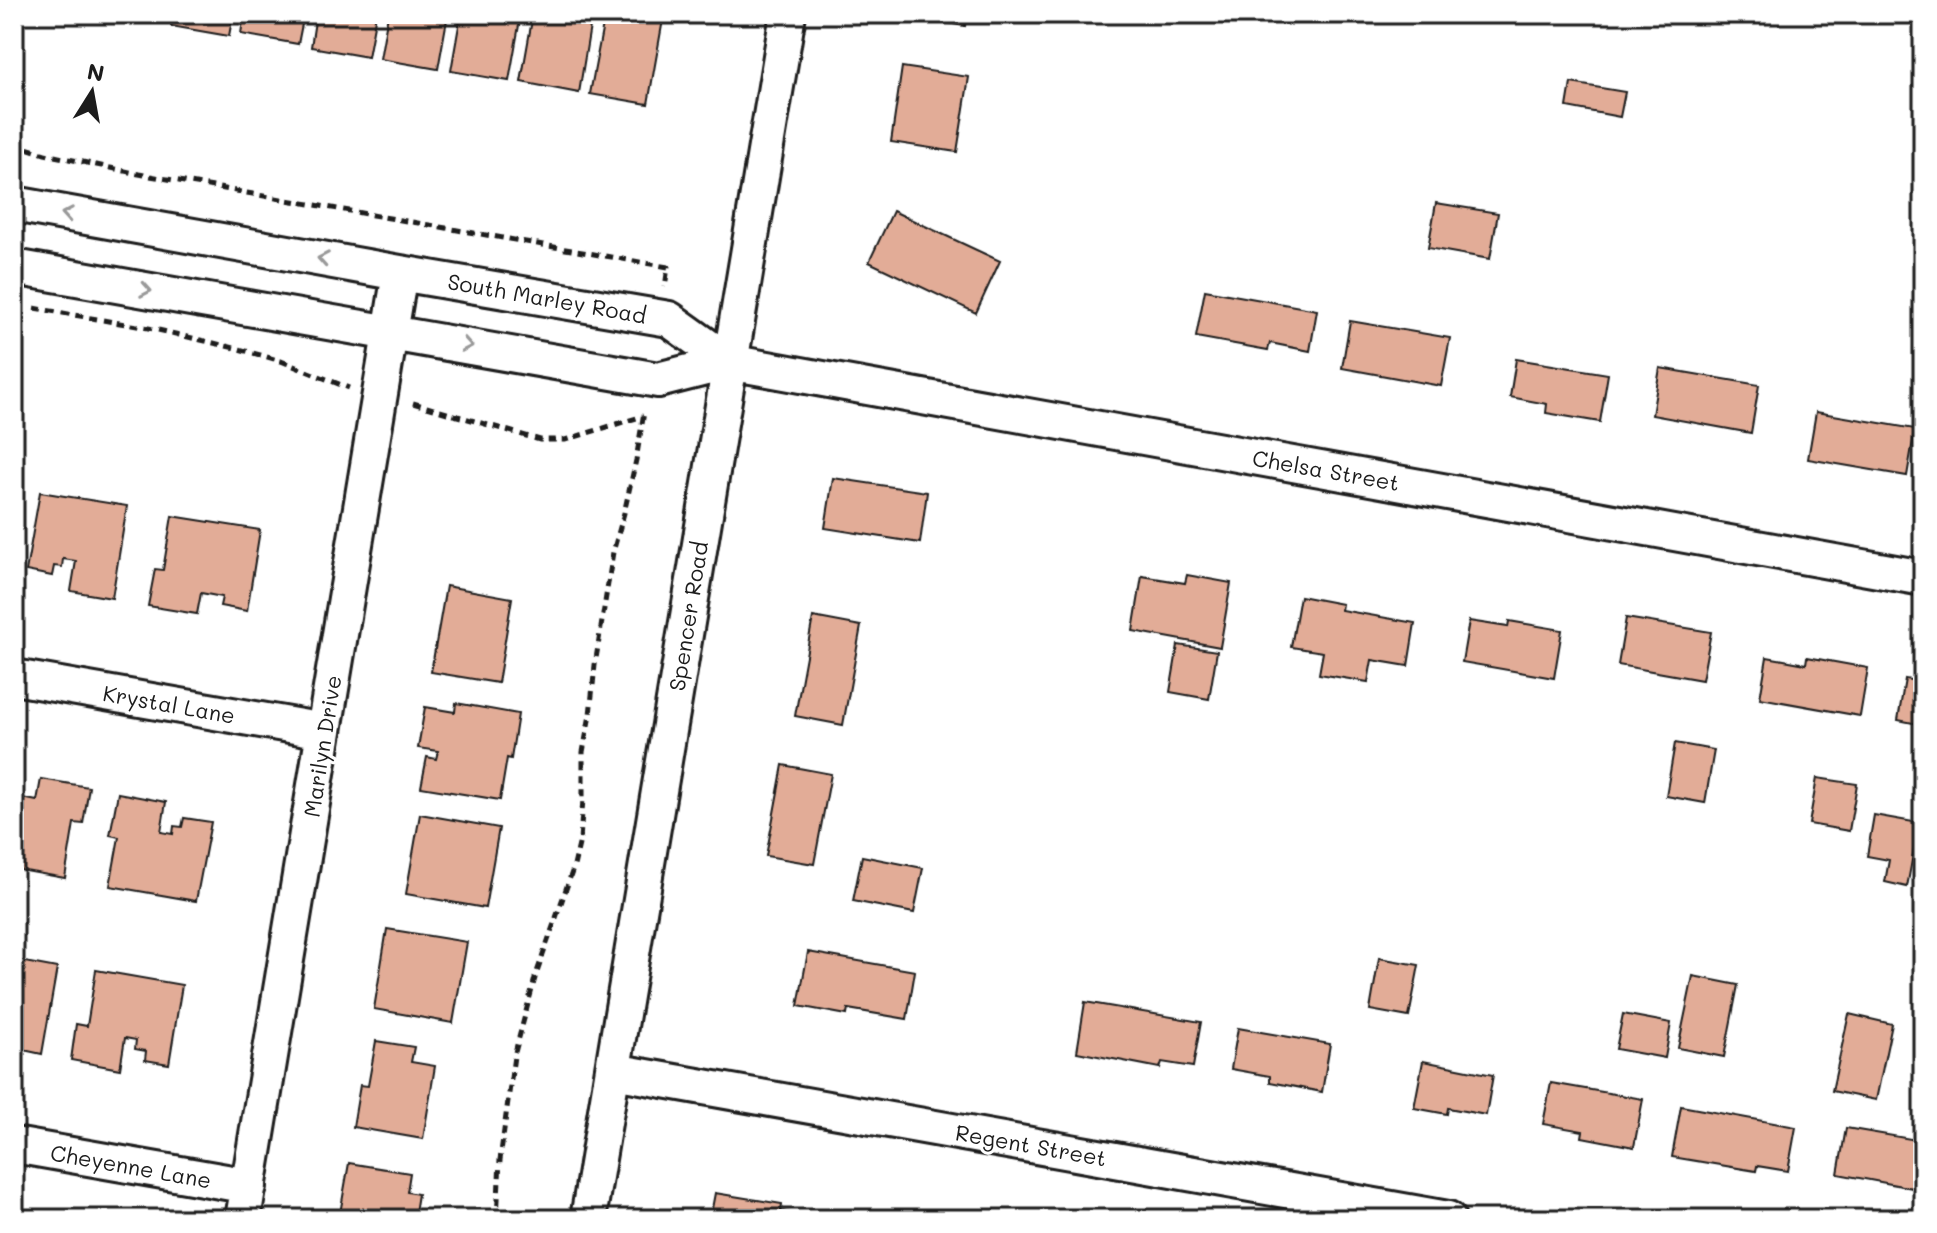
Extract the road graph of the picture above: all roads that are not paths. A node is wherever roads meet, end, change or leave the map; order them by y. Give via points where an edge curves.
1 (788, 14) edge
2 (14, 204) edge
3 (14, 267) edge
4 (400, 273) junction
5 (390, 332) junction
6 (729, 362) junction
7 (1923, 578) edge
8 (14, 677) edge
9 (324, 731) junction
10 (613, 1071) junction
11 (14, 1145) edge
12 (246, 1203) edge
13 (588, 1219) edge
14 (1448, 1219) edge

1 - 6 street, Spencer Road
4 -> 2 street, South Marley Road
3 -> 5 street
4 - 5 street, Marilyn Drive
4 - 6 street, South Marley Road via 669,319
5 -> 6 street via 658,380
5 - 9 street, Marilyn Drive
6 - 7 street, Chelsa Street
6 - 10 street, Spencer Road
8 - 9 street, Krystal Lane
9 - 12 street, Marilyn Drive
10 - 13 street, Spencer Road
10 - 14 street, Regent Street
11 - 12 street, Cheyenne Lane

